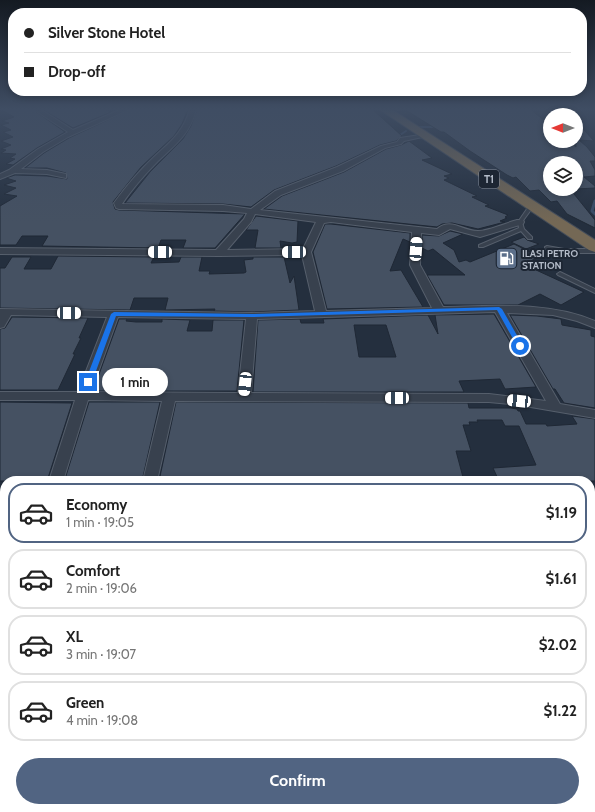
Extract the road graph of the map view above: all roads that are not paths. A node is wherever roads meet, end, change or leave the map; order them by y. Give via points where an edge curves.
1 (46, 147) edge
2 (171, 147) edge
3 (383, 147) edge
4 (443, 147) edge
5 (14, 171) junction
6 (64, 176) dead end
7 (0, 177) edge
8 (531, 207) junction
9 (252, 212) junction
10 (325, 220) junction
11 (521, 225) junction
12 (415, 230) junction
13 (530, 238) dead end
14 (481, 246) dead end
15 (595, 247) edge
16 (547, 248) dead end
17 (595, 251) edge
18 (0, 252) edge
19 (306, 252) junction
20 (219, 253) junction
21 (560, 274) dead end
22 (595, 291) edge
23 (499, 309) junction
24 (440, 310) junction
25 (4, 312) edge
26 (114, 314) junction
27 (321, 314) junction
28 (252, 316) junction
29 (0, 325) edge
30 (595, 325) edge
31 (0, 396) edge
32 (83, 396) junction
33 (169, 397) junction
34 (244, 398) junction
35 (556, 408) junction
36 (595, 414) edge
37 (58, 476) edge
38 (151, 476) edge

1 - 5 street
2 - 9 street via 155,160 118,203 119,206 223,208
3 - 9 street via 340,169 282,191
4 - 8 highway, T1
5 - 6 street via 47,172
5 - 7 street
8 - 11 lane
8 - 15 highway, T1
9 - 10 street
9 - 20 street
10 - 12 street
10 - 19 street via 321,221
11 - 12 street via 480,234 451,226 439,232
11 - 13 lane
11 - 14 lane
12 - 24 street via 415,265
16 - 17 lane
18 - 20 street
19 - 20 street
19 - 27 street
21 - 22 lane
23 - 24 street
23 - 30 street via 553,312
23 - 35 street
24 - 27 street
25 - 26 street
25 - 29 street
26 - 28 street
26 - 32 street
27 - 28 street
28 - 34 street
31 - 32 street
32 - 33 street
32 - 37 street
33 - 34 street
33 - 38 street
34 - 35 street via 489,398
35 - 36 street

